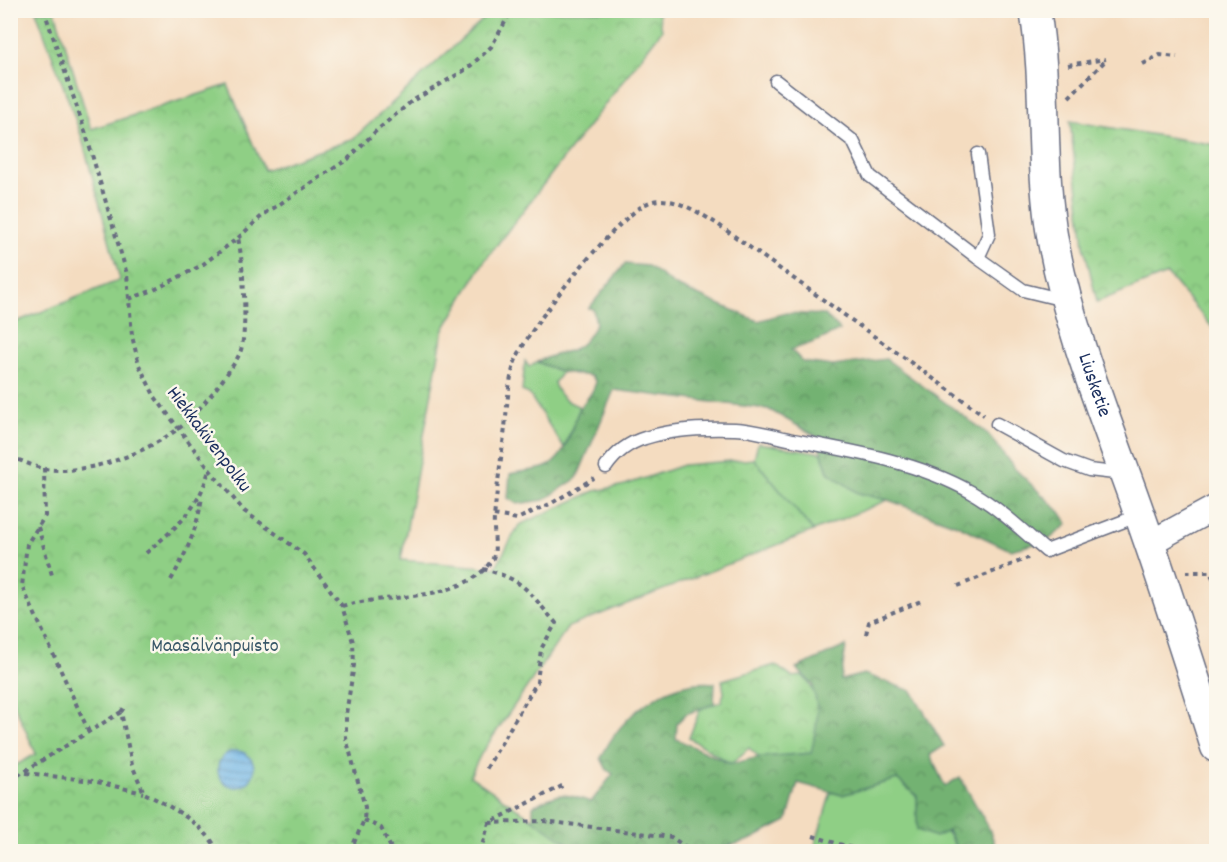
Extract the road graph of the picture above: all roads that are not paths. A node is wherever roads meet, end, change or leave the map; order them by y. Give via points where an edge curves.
1 (1035, 10) edge
2 (776, 81) dead end
3 (978, 154) dead end
4 (978, 258) junction
5 (1068, 301) junction
6 (997, 424) road end
7 (606, 467) road end
8 (1125, 474) junction
9 (1216, 507) edge
10 (1140, 515) junction
11 (1150, 543) junction
12 (1216, 747) edge

1 - 5 street, Liusketie via 1042,51 1046,190 1053,242
2 - 4 lane via 853,141 870,176
3 - 4 lane via 989,234
4 - 5 lane via 1023,290
5 - 8 street, Liusketie
6 - 8 lane via 1064,461 1089,470
7 - 10 lane via 624,448 644,438 736,429 895,462 939,477 971,491 1046,551
8 - 10 street, Liusketie
9 - 11 street
10 - 11 street, Liusketie
11 - 12 street, Liusketie

